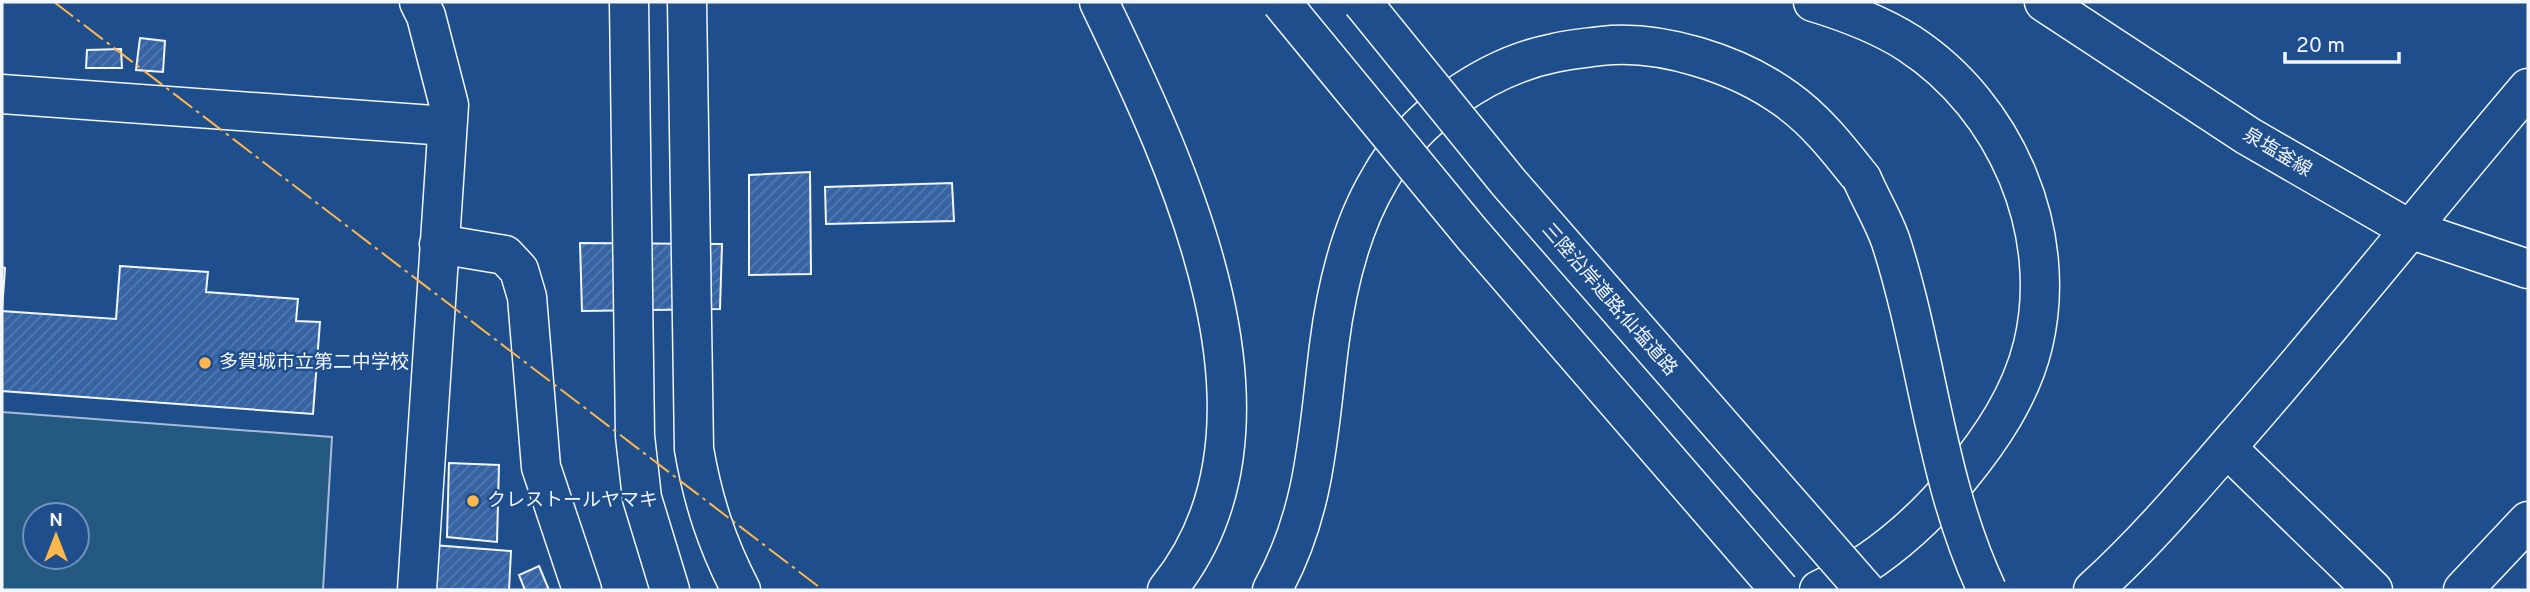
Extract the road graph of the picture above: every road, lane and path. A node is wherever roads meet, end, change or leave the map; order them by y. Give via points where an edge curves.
1 (419, 2) edge
2 (629, 2) edge
3 (687, 2) edge
4 (1100, 2) edge
5 (1281, 2) edge
6 (1362, 2) edge
7 (1813, 2) edge
8 (2044, 2) edge
9 (2528, 88) edge
10 (2, 94) edge
11 (447, 126) junction
12 (2409, 229) junction
13 (439, 244) junction
14 (2528, 269) edge
15 (2227, 447) junction
16 (2528, 521) edge
17 (417, 590) edge
18 (582, 590) edge
19 (670, 590) edge
20 (741, 590) edge
21 (1167, 590) edge
22 (1272, 590) edge
23 (1780, 590) edge
24 (1819, 590) edge
25 (1865, 590) edge
26 (1987, 590) edge
27 (2092, 590) edge
28 (2373, 590) edge
29 (2462, 590) edge

1 - 11 main road via 449,105
2 - 19 main road via 635,436 642,498
3 - 20 main road via 694,449 702,499 718,546
4 - 21 main road via 1192,222 1212,286 1222,340 1227,391 1225,444 1216,492 1201,538
5 - 23 main road, bridge via 1472,234
6 - 25 main road, 三陸沿岸道路;仙塩道路, bridge via 1509,183
7 - 24 main road via 1910,43 1956,81 1993,126 2020,177 2035,237 2039,290 2033,344 2015,395 1983,449 1939,502 1891,546
8 - 12 main road, 泉塩釜線 via 2248,136
9 - 12 main road
10 - 11 main road
11 - 13 main road
12 - 14 main road, 泉塩釜線
12 - 15 main road via 2337,322
13 - 17 main road
13 - 18 main road via 505,255 519,270 527,297 541,467
15 - 27 main road via 2174,509
15 - 28 main road
16 - 29 main road
22 - 26 main road, bridge via 1291,556 1311,495 1339,285 1379,178 1416,132 1454,98 1499,72 1552,53 1611,45 1677,51 1734,69 1786,99 1828,137 1862,179 1890,239 1913,320 1952,500

